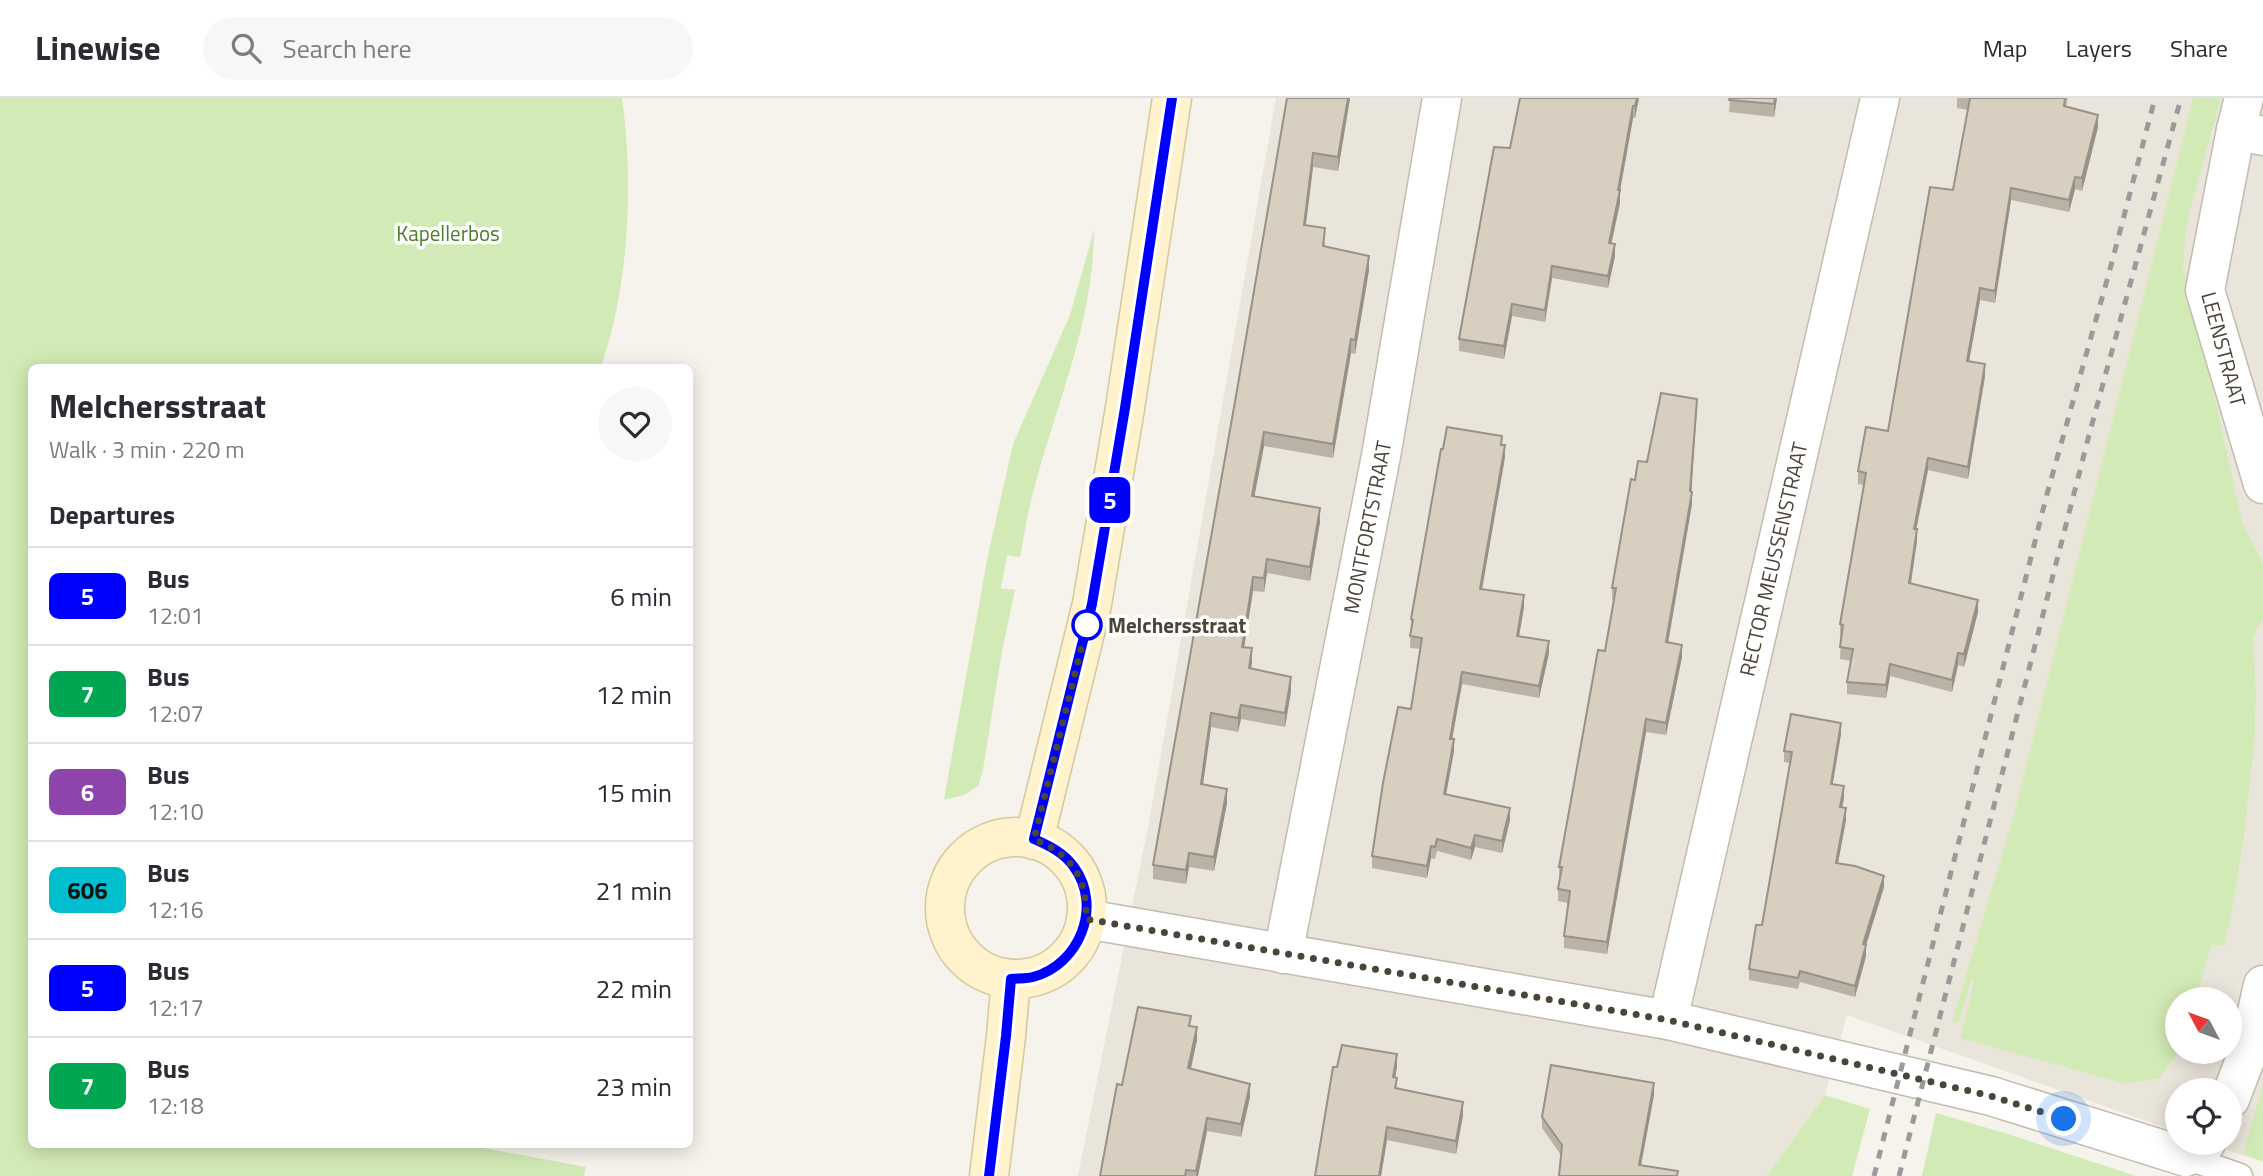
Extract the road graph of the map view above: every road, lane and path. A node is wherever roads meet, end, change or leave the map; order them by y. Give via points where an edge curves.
1 (1172, 98) edge
2 (1442, 98) edge
3 (1880, 98) edge
4 (2248, 121) edge
5 (2263, 484) edge
6 (1034, 839) junction
7 (1086, 919) junction
8 (1283, 954) junction
9 (1011, 979) junction
10 (2263, 985) edge
11 (1668, 1020) junction
12 (2238, 1078) edge
13 (2165, 1142) edge
14 (2204, 1155) edge
15 (989, 1176) edge
16 (2240, 1176) edge

1 - 6 main road via 1092,604
2 - 8 street, MONTFORTSTRAAT via 1381,456
3 - 11 street, RECTOR MEUSSENSTRAAT
4 - 5 street, LEENSTRAAT via 2205,290
6 - 7 main road via 1064,856 1075,869 1083,885
6 - 9 main road via 995,840 977,848 951,878 946,897 945,916 960,953 983,971
7 - 8 street
7 - 9 main road via 1080,939 1052,970
8 - 11 street
9 - 15 main road
10 - 12 street
11 - 13 street
14 - 16 lane

